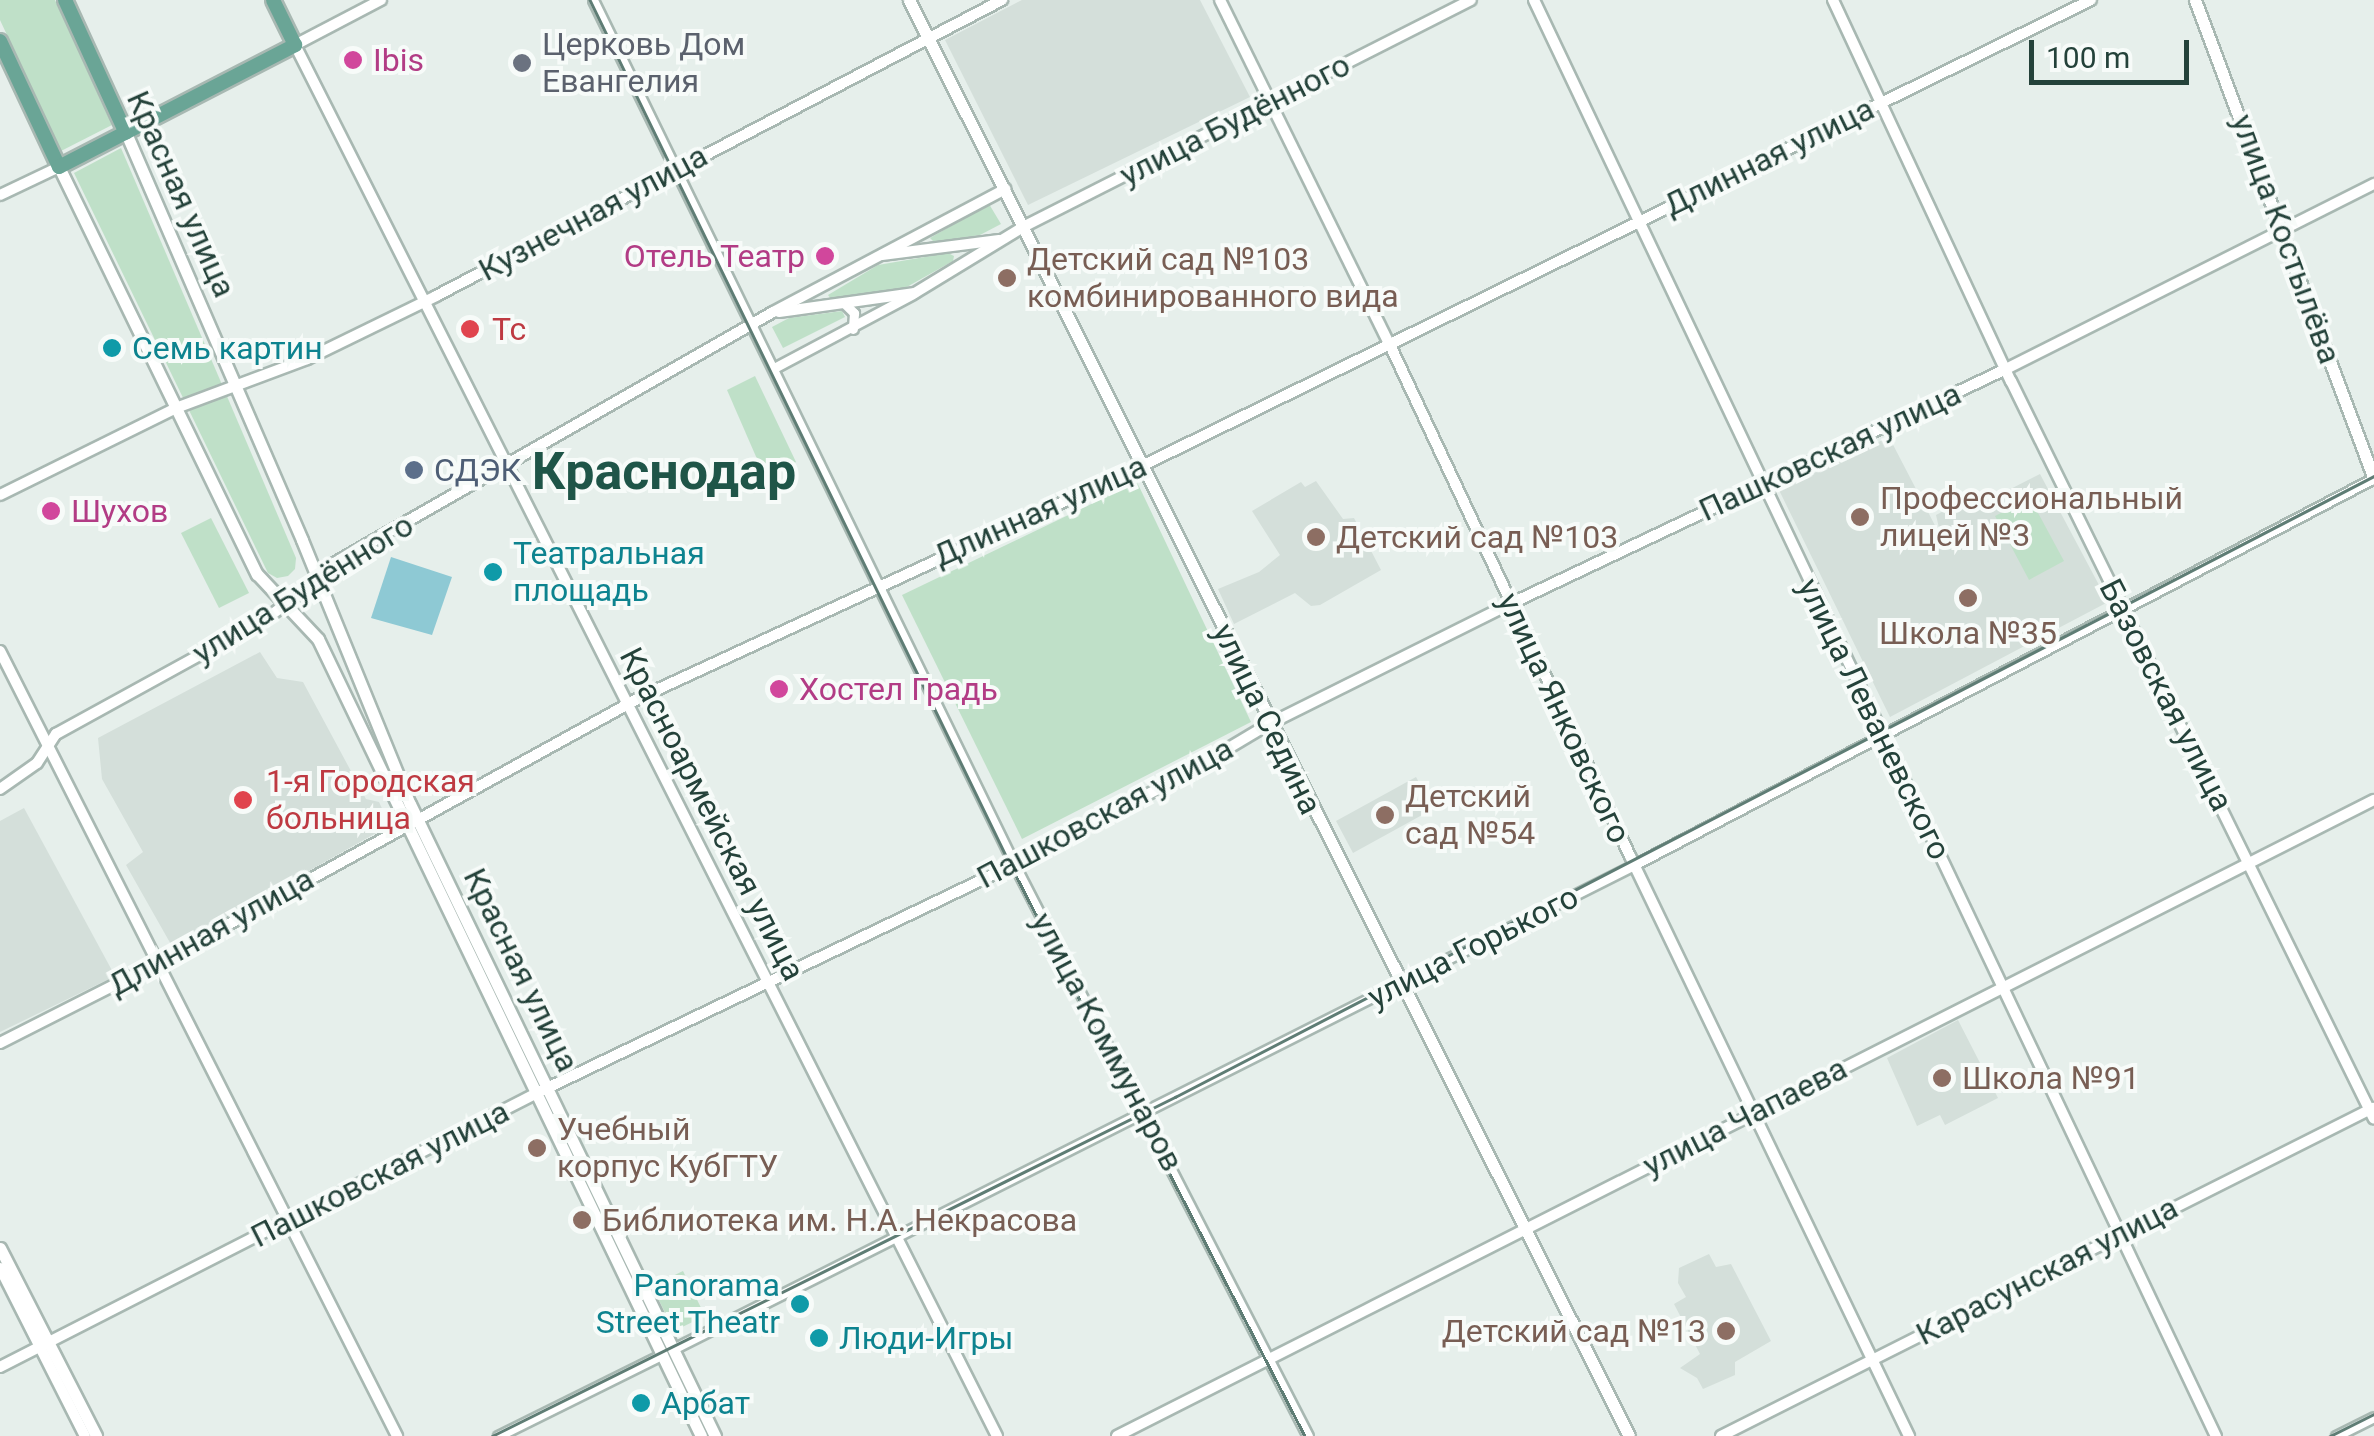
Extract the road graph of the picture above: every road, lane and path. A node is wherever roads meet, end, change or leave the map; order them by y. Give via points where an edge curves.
1 (65, 0) edge
2 (272, 0) edge
3 (382, 0) edge
4 (594, 0) edge
5 (909, 0) edge
6 (1002, 0) edge
7 (1220, 0) edge
8 (1471, 0) edge
9 (1534, 0) edge
10 (1833, 0) edge
11 (2092, 0) edge
12 (2195, 0) edge
13 (928, 38) junction
14 (0, 41) edge
15 (295, 45) junction
16 (1272, 102) junction
17 (1882, 102) junction
18 (126, 133) junction
19 (59, 166) junction
20 (678, 169) junction
21 (2374, 184) edge
22 (1004, 189) junction
23 (0, 195) edge
24 (1638, 221) junction
25 (1023, 227) junction
26 (2284, 230) junction
27 (1000, 240) junction
28 (874, 256) junction
29 (916, 293) junction
30 (422, 302) junction
31 (845, 304) junction
32 (773, 312) junction
33 (753, 324) junction
34 (852, 328) junction
35 (1390, 345) junction
36 (774, 368) junction
37 (2006, 369) junction
38 (235, 388) junction
39 (176, 408) junction
40 (1142, 466) junction
41 (506, 469) junction
42 (2374, 478) edge
43 (1762, 485) junction
44 (0, 494) edge
45 (318, 581) junction
46 (879, 584) junction
47 (1510, 604) junction
48 (285, 606) junction
49 (2122, 608) junction
50 (0, 651) edge
51 (363, 687) junction
52 (345, 696) junction
53 (627, 705) junction
54 (1269, 724) junction
55 (1880, 735) junction
56 (47, 743) junction
57 (0, 789) edge
58 (2374, 800) edge
59 (413, 819) junction
60 (2250, 861) junction
61 (1014, 864) junction
62 (1634, 866) junction
63 (160, 962) junction
64 (766, 982) junction
65 (1400, 985) junction
66 (2003, 985) junction
67 (0, 1043) edge
68 (543, 1090) junction
69 (2372, 1112) edge
70 (1752, 1114) junction
71 (1146, 1115) junction
72 (287, 1221) junction
73 (1525, 1229) junction
74 (2119, 1234) junction
75 (898, 1237) junction
76 (0, 1248) edge
77 (0, 1268) edge
78 (44, 1346) junction
79 (668, 1352) junction
80 (1270, 1358) junction
81 (1872, 1359) junction
82 (0, 1367) edge
83 (2374, 1417) edge
84 (85, 1436) edge
85 (96, 1436) edge
86 (397, 1436) edge
87 (498, 1436) edge
88 (701, 1436) edge
89 (715, 1436) edge
90 (997, 1436) edge
91 (1117, 1436) edge
92 (1308, 1436) edge
93 (1629, 1436) edge
94 (1722, 1436) edge
95 (1909, 1436) edge
96 (2216, 1436) edge
97 (2336, 1436) edge

1 - 18 main road, Красная улица
2 - 15 main road, Красноармейская улица
3 - 15 street
4 - 20 street, улица Коммунаров
5 - 13 main road, улица Седина
6 - 13 street, Кузнечная улица
7 - 16 street, улица Янковского
8 - 16 street, улица Будённого
9 - 24 street, улица Леваневского
10 - 17 street, Базовская улица
11 - 17 street, Длинная улица
12 - 26 main road, улица Костылёва
13 - 20 street, Кузнечная улица
13 - 22 main road, улица Седина
14 - 19 main road, Красная улица
15 - 18 main road
15 - 30 street, Красноармейская улица
16 - 25 street, улица Будённого
16 - 35 street, улица Янковского
17 - 24 street, Длинная улица
17 - 37 street, Базовская улица
18 - 19 main road
18 - 38 main road, Красная улица
19 - 23 street
19 - 39 main road, Красная улица
20 - 30 street, Кузнечная улица
20 - 33 street, улица Коммунаров
21 - 26 street, Пашковская улица
22 - 25 main road, улица Седина
22 - 28 street, улица Будённого
24 - 35 street, Длинная улица
24 - 43 street, улица Леваневского
25 - 27 street, улица Будённого
25 - 40 main road, улица Седина
26 - 37 street, Пашковская улица
26 - 42 main road, улица Костылёва
27 - 28 street, улица Будённого
27 - 29 street, улица Будённого
28 - 32 street, улица Будённого
29 - 31 street, улица Будённого
29 - 34 street, улица Будённого
30 - 38 street, Кузнечная улица
30 - 41 street, Красноармейская улица
31 - 32 street, улица Будённого
31 - 34 street via 854,313
32 - 33 street, улица Будённого
33 - 36 street, улица Коммунаров
33 - 41 street, улица Будённого via 518,456
34 - 36 street, улица Будённого
35 - 40 street, Длинная улица
35 - 47 street, улица Янковского
36 - 46 street, улица Коммунаров
37 - 43 street, Пашковская улица
37 - 49 street, Базовская улица
38 - 39 street, Кузнечная улица
38 - 45 main road, Красная улица
39 - 44 street, Кузнечная улица
39 - 48 main road, Красная улица via 257,574
40 - 46 street, Длинная улица
40 - 54 main road, улица Седина
41 - 45 street, улица Будённого via 329,566
41 - 53 street, Красноармейская улица
42 - 49 street, улица Горького
43 - 47 street, Пашковская улица
43 - 55 street, улица Леваневского
45 - 48 street, улица Будённого
45 - 51 main road, Красная улица
46 - 53 street, Длинная улица
46 - 61 street, улица Коммунаров
47 - 54 street, Пашковская улица
47 - 62 street, улица Янковского
48 - 52 main road, Красная улица via 318,639
48 - 56 street, улица Будённого
49 - 55 street, улица Горького
49 - 60 street, Базовская улица
50 - 56 street
51 - 52 street
51 - 59 main road, Красная улица
52 - 59 main road, Красная улица
53 - 59 street, Длинная улица
53 - 64 street, Красноармейская улица
54 - 61 street, Пашковская улица
54 - 65 main road, улица Седина
55 - 62 street, улица Горького
55 - 66 street, улица Леваневского
56 - 57 street, улица Будённого via 37,762
56 - 63 street
58 - 60 street, улица Чапаева
59 - 63 street, Длинная улица
59 - 68 main road, Красная улица
60 - 66 street, улица Чапаева
60 - 69 street, Базовская улица
61 - 64 street, Пашковская улица
61 - 71 street, улица Коммунаров
62 - 65 street, улица Горького
62 - 70 street, улица Янковского
63 - 67 street, Длинная улица
63 - 72 street
64 - 68 street, Пашковская улица
64 - 75 street, Красноармейская улица
65 - 71 street, улица Горького
65 - 73 main road, улица Седина
66 - 70 street, улица Чапаева
66 - 74 street, улица Леваневского
68 - 72 street, Пашковская улица
68 - 79 main road, Красная улица
69 - 74 street, Карасунская улица
70 - 73 street, улица Чапаева
70 - 81 street, улица Янковского
71 - 75 street, улица Горького
71 - 80 street, улица Коммунаров
72 - 78 street, Пашковская улица
72 - 86 street
73 - 80 street, улица Чапаева
73 - 93 main road, улица Седина
74 - 81 street, Карасунская улица
74 - 96 street, улица Леваневского
75 - 79 street, улица Горького
75 - 90 street, Красноармейская улица
76 - 78 main road
77 - 78 street
78 - 82 street, Пашковская улица
78 - 84 street
78 - 85 main road
79 - 87 street, улица Горького
79 - 88 main road, Красная улица
79 - 89 main road, Красная улица
80 - 91 street, улица Чапаева
80 - 92 street, улица Коммунаров
81 - 94 street, Карасунская улица
81 - 95 street, улица Янковского
83 - 97 street

